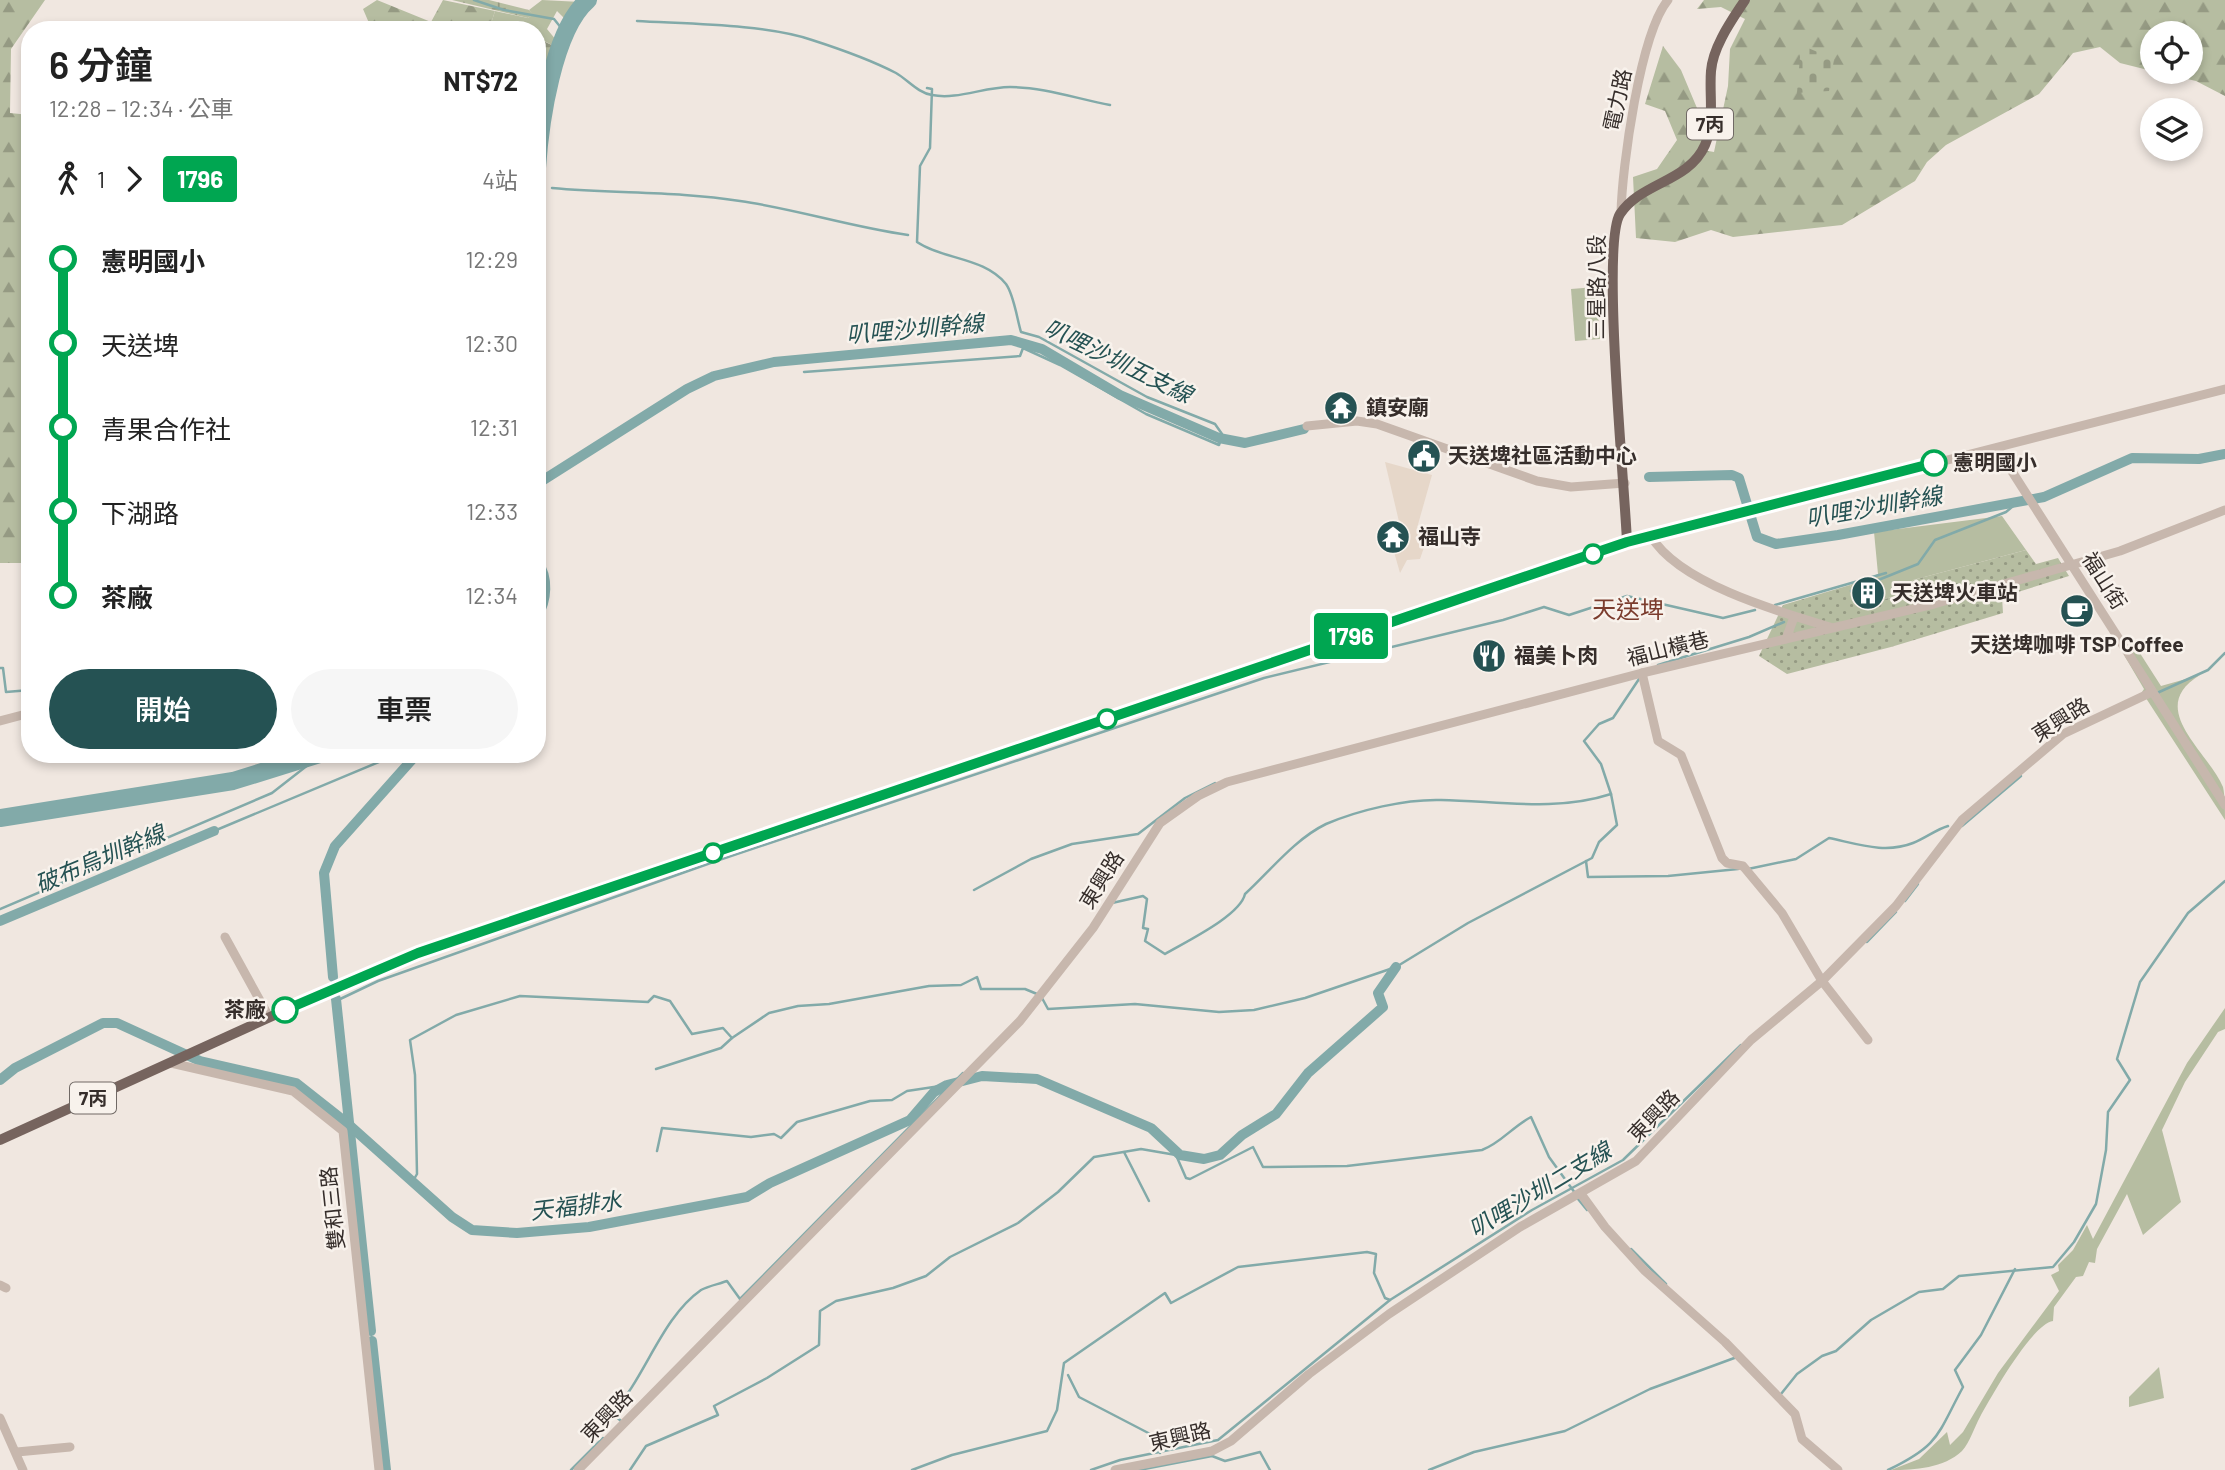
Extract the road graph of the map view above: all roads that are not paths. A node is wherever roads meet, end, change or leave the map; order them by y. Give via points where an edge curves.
1 (1668, 0) edge
2 (1745, 0) edge
3 (1621, 213) junction
4 (2225, 389) edge
5 (1307, 426) dead end
6 (1997, 448) junction
7 (1625, 483) junction
8 (2225, 510) edge
9 (1651, 536) junction
10 (1627, 542) junction
11 (2071, 563) junction
12 (1794, 617) junction
13 (1832, 628) junction
14 (1786, 639) junction
15 (1642, 673) junction
16 (2152, 692) junction
17 (21, 715) edge
18 (0, 721) edge
19 (2225, 805) edge
20 (1160, 823) joint
21 (225, 937) dead end
22 (1822, 981) junction
23 (269, 1017) junction
24 (1868, 1040) dead end
25 (171, 1063) junction
26 (0, 1140) edge
27 (1581, 1194) junction
28 (0, 1418) edge
29 (70, 1447) dead end
30 (17, 1452) junction
31 (23, 1470) edge
32 (379, 1470) edge
33 (578, 1470) edge
34 (1115, 1470) edge
35 (1838, 1470) edge

1 - 3 street, 電力路 via 1653,23 1626,140
2 - 3 main road, 三星路八段 / 7丙 via 1718,46 1711,69 1711,112 1701,155
3 - 7 main road, 三星路八段 via 1613,265
4 - 6 street
5 - 7 street via 1357,421 1377,424 1537,481 1571,487
6 - 9 street
6 - 11 street, 福山街
7 - 10 main road, 三星路八段
8 - 11 street via 2120,551
9 - 10 street
9 - 12 street via 1660,552 1677,564 1763,608
10 - 23 main road, 7丙 via 418,953
11 - 13 street, 福山橫巷 via 1934,604
11 - 16 street, 福山街
12 - 13 street
12 - 14 street
13 - 14 street, 福山橫巷
14 - 15 street, 福山橫巷
15 - 20 street, 福山橫巷 via 1227,782
15 - 22 street via 1658,741 1681,755 1723,858 1743,866 1782,913
16 - 19 street, 福山街
16 - 22 street, 東興路 via 2063,734 1962,820 1896,906
17 - 18 street
20 - 33 street, 東興路 via 1058,977 960,1084
21 - 23 street
22 - 24 street
22 - 27 street, 東興路 via 1751,1040 1636,1161
23 - 25 main road, 7丙
25 - 26 main road, 7丙
25 - 32 street, 雙和三路 via 292,1091 343,1130
27 - 34 street, 東興路 via 1520,1227 1389,1314 1231,1441 1212,1451
27 - 35 street via 1645,1271 1725,1342 1795,1415 1802,1439
28 - 30 street
29 - 30 street
30 - 31 street

